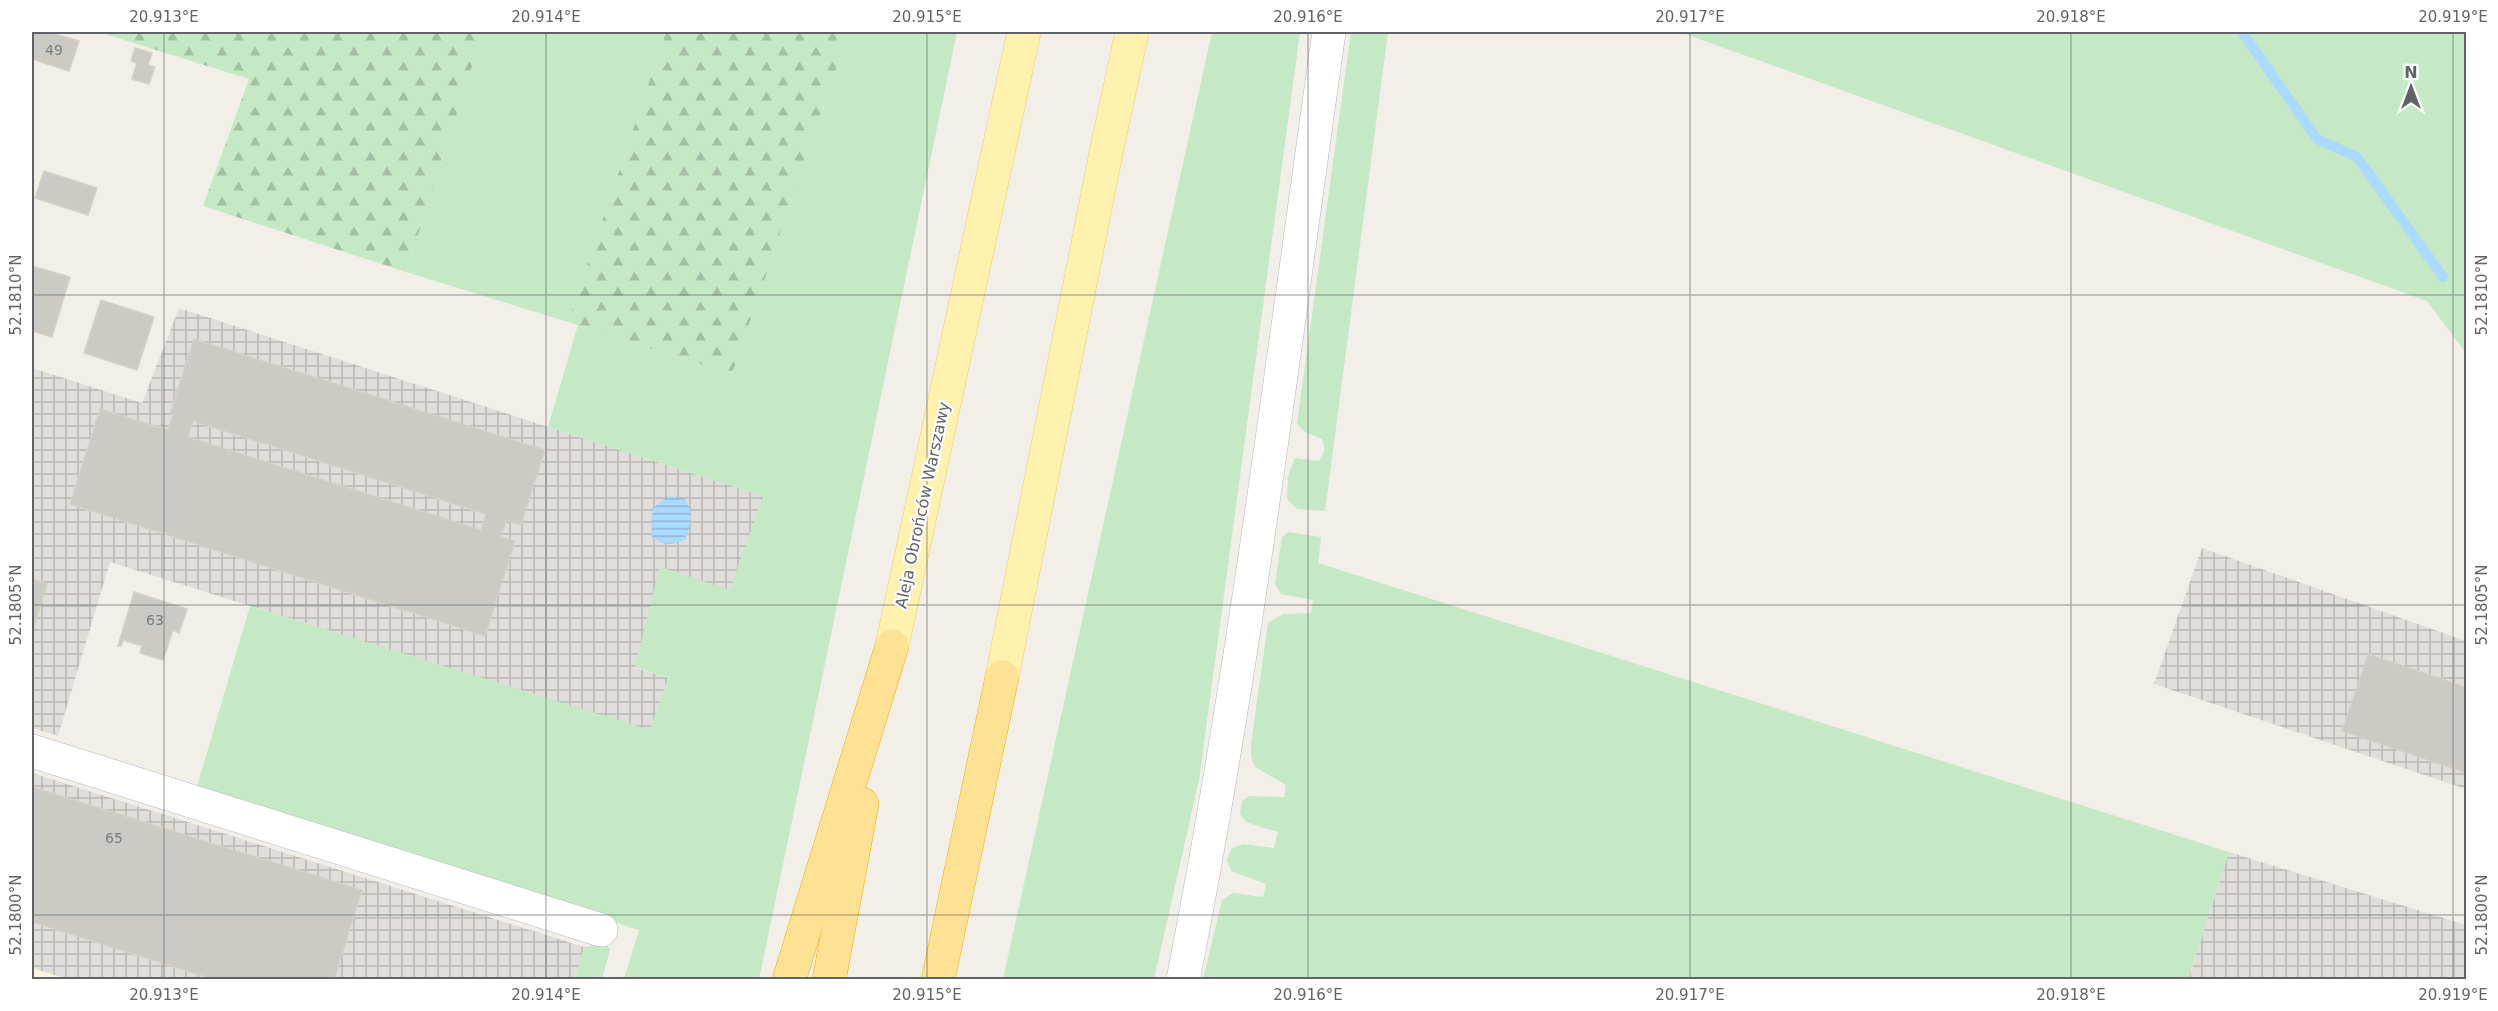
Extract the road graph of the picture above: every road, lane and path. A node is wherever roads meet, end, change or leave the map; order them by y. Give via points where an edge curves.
1 (1024, 32) edge
2 (1132, 32) edge
3 (1329, 32) edge
4 (892, 646) junction
5 (1002, 677) joint
6 (32, 751) edge
7 (601, 930) dead end
8 (789, 980) edge
9 (829, 980) edge
10 (938, 980) edge
11 (1183, 980) edge

1 - 4 main road, Aleja Obrońców Warszawy
2 - 5 main road
3 - 11 street via 1232,706
4 - 8 highway
4 - 9 highway, Aleja Obrońców Warszawy
5 - 10 highway
6 - 7 street

